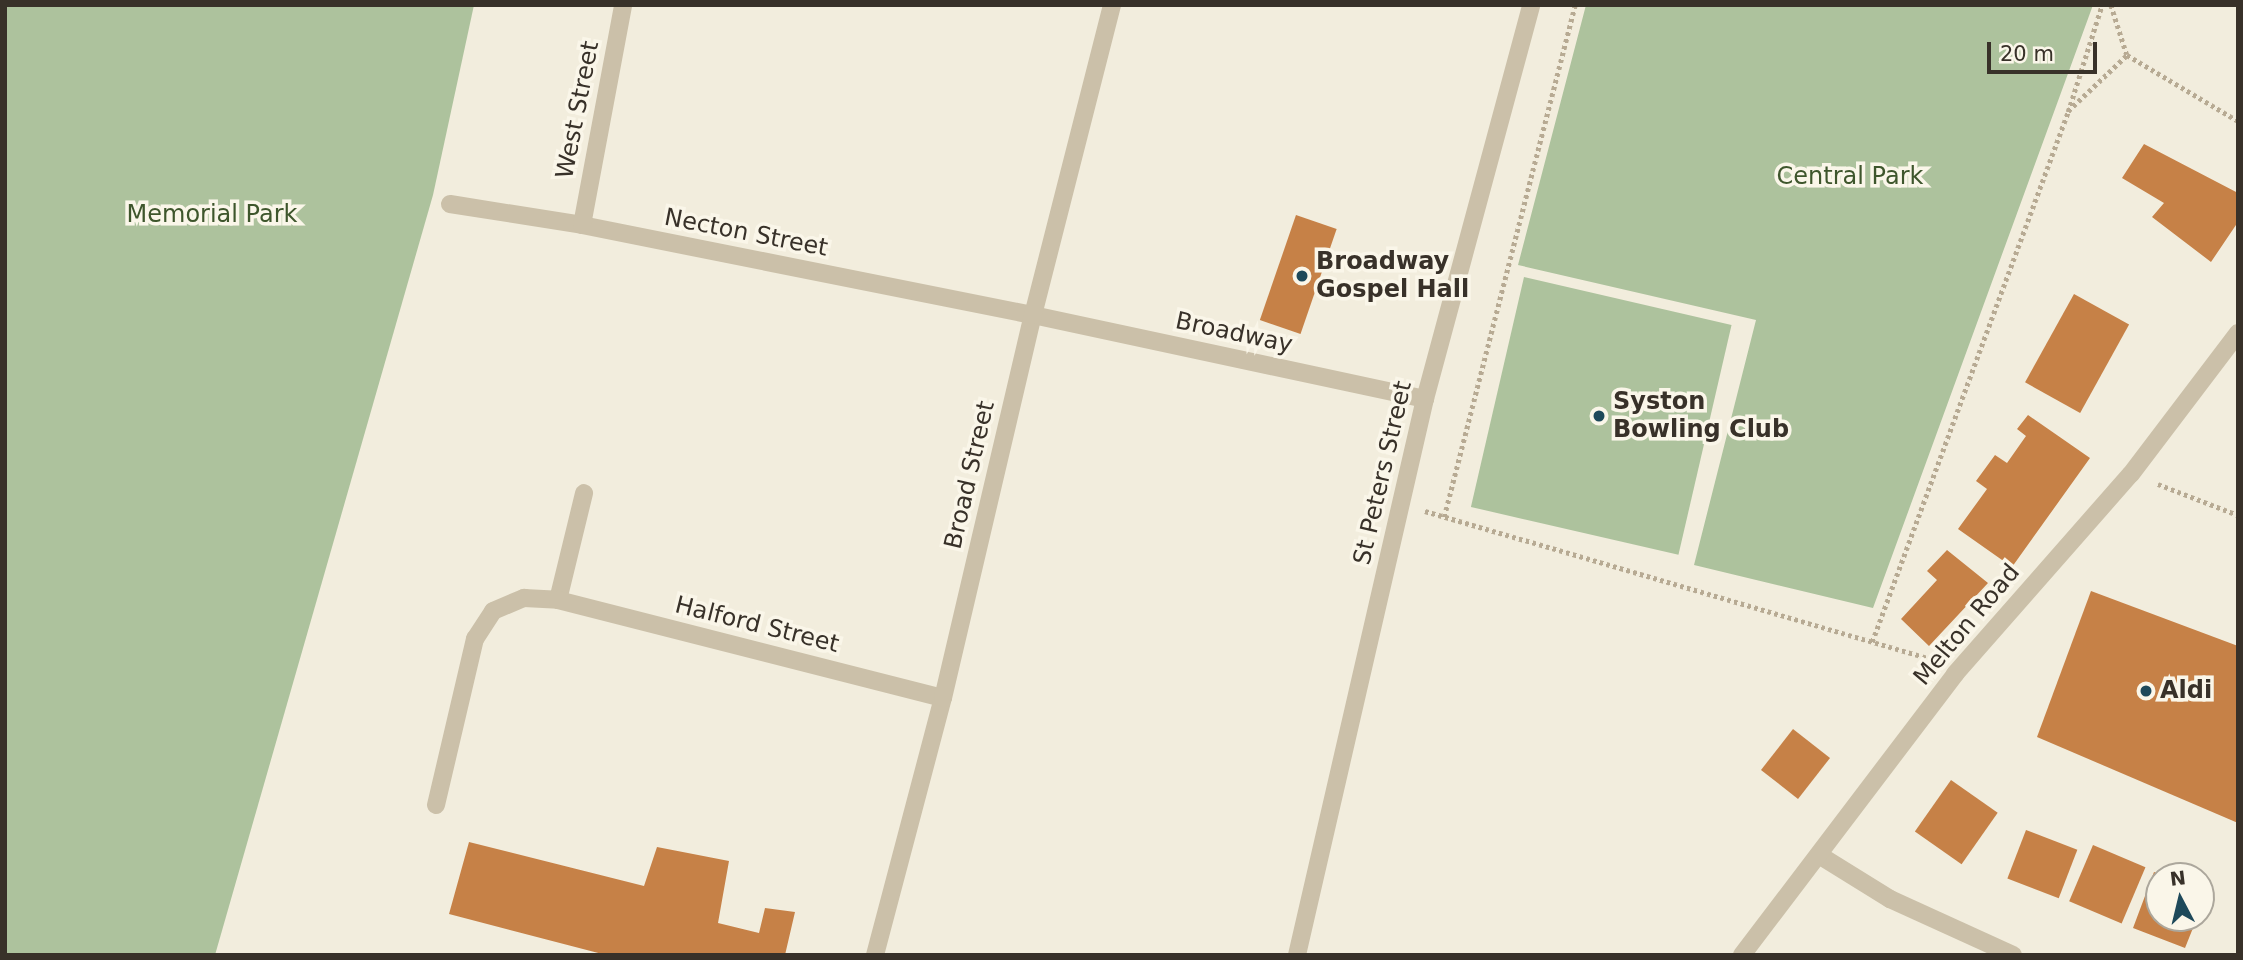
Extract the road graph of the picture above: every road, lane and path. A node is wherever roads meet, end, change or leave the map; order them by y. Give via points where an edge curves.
1 (623, 5) edge
2 (1112, 5) edge
3 (1531, 5) edge
4 (1575, 5) edge
5 (2102, 5) edge
6 (2111, 5) edge
7 (2127, 55) junction
8 (2068, 112) junction
9 (2238, 121) edge
10 (450, 204) dead end
11 (582, 225) junction
12 (1032, 315) junction
13 (2238, 334) edge
14 (1425, 399) junction
15 (2131, 474) junction
16 (584, 493) dead end
17 (1400, 504) junction
18 (2238, 515) edge
19 (1444, 517) junction
20 (558, 600) junction
21 (1872, 642) junction
22 (1955, 674) junction
23 (943, 698) junction
24 (436, 805) dead end
25 (1819, 855) junction
26 (875, 955) edge
27 (1297, 955) edge
28 (1742, 955) edge
29 (2013, 955) edge

1 - 11 street, West Street
2 - 12 street, Broad Street
3 - 14 street, St Peters Street
4 - 19 path
5 - 8 path
6 - 7 path
7 - 8 path
7 - 9 path
8 - 21 path
10 - 11 street, Necton Street
11 - 12 street, Necton Street
12 - 14 street, Broadway
12 - 23 street, Broad Street
13 - 15 street, Melton Road
14 - 17 street, St Peters Street
15 - 18 path
15 - 22 street, Melton Road
16 - 20 street
17 - 19 path
17 - 27 street, St Peters Street
19 - 21 path
20 - 23 street, Halford Street
20 - 24 street, Halford Street via 524,598 493,611 483,623 475,639
21 - 22 path via 1935,660
22 - 25 street, Melton Road
23 - 26 street, Broad Street
25 - 28 street, Melton Road
25 - 29 street via 1889,899

